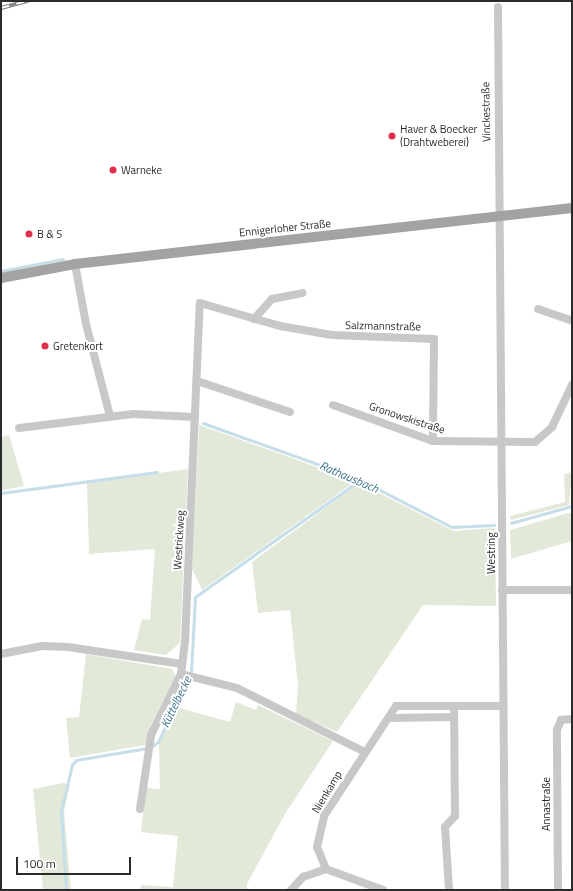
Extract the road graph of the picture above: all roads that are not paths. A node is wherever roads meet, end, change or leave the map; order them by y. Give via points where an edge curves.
1 (498, 7) dead end
2 (572, 208) edge
3 (498, 217) junction
4 (75, 264) junction
5 (1, 278) edge
6 (302, 293) dead end
7 (200, 303) joint
8 (538, 309) dead end
9 (254, 319) junction
10 (572, 320) edge
11 (197, 381) junction
12 (572, 385) edge
13 (333, 405) dead end
14 (290, 412) dead end
15 (110, 416) junction
16 (195, 417) junction
17 (18, 428) dead end
18 (433, 441) junction
19 (501, 442) junction
20 (502, 590) junction
21 (572, 590) edge
22 (1, 654) edge
23 (182, 664) junction
24 (181, 674) junction
25 (454, 706) junction
26 (503, 706) junction
27 (454, 717) junction
28 (389, 718) junction
29 (572, 719) edge
30 (365, 752) junction
31 (140, 809) dead end
32 (326, 869) junction
33 (291, 890) edge
34 (383, 890) edge
35 (449, 890) edge
36 (505, 890) edge
37 (558, 890) edge

1 - 3 street, Vinckestraße
2 - 3 main road, Ennigerloher Straße
3 - 4 main road, Ennigerloher Straße
3 - 19 street, Westring
4 - 5 main road, Ennigerloher Straße
4 - 15 street via 86,324
6 - 9 street via 272,299
7 - 9 street, Salzmannstraße
7 - 11 street, Westrickweg
8 - 10 street
9 - 18 street, Salzmannstraße via 352,338 434,339
11 - 14 street
11 - 16 street, Westrickweg
12 - 19 street, Gronowskistraße via 544,438 536,442
13 - 18 street, Gronowskistraße
15 - 16 street
15 - 17 street
16 - 23 street, Westrickweg
18 - 19 street, Gronowskistraße
19 - 20 street, Westring
20 - 21 street
20 - 26 street, Westring
22 - 23 street via 42,646 68,647
23 - 24 street, Westrickweg
24 - 30 street via 236,688
24 - 31 street, Westrickweg via 151,735
25 - 26 street, Nienkamp
25 - 27 street
25 - 28 street, Nienkamp via 396,706
26 - 36 street, Westring
27 - 28 street
27 - 35 street via 455,816 445,827
28 - 30 street, Nienkamp
29 - 37 street, Annastraße via 561,720 557,730
30 - 32 street, Nienkamp via 318,830 317,847
32 - 33 street via 303,877
32 - 34 street

